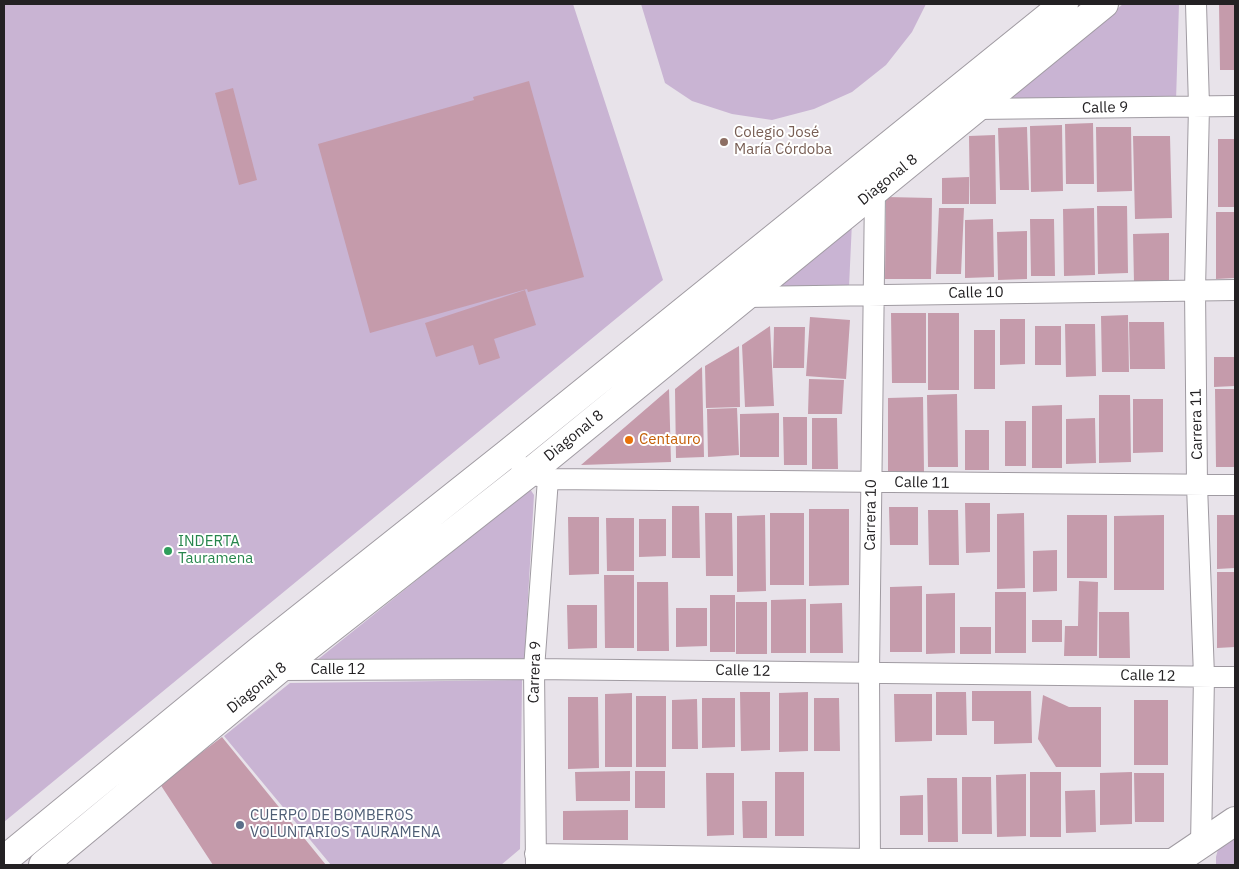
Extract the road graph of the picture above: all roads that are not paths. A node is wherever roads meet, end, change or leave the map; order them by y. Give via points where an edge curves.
1 (1064, 4) edge
2 (1104, 4) edge
3 (1196, 4) edge
4 (1199, 106) junction
5 (1235, 106) edge
6 (975, 109) junction
7 (858, 169) junction
8 (874, 191) junction
9 (728, 275) junction
10 (1195, 290) junction
11 (1235, 290) edge
12 (873, 295) junction
13 (745, 296) junction
14 (506, 454) junction
15 (538, 476) junction
16 (872, 482) junction
17 (1197, 485) junction
18 (1235, 485) edge
19 (260, 650) junction
20 (534, 668) junction
21 (278, 670) junction
22 (869, 672) junction
23 (1204, 676) junction
24 (1235, 677) edge
25 (1235, 821) edge
26 (1183, 858) edge
27 (4, 860) edge
28 (535, 860) edge
29 (870, 862) edge
30 (43, 865) edge

1 - 7 street, Diagonal 8
2 - 6 street, Diagonal 8
3 - 4 street, Carrera 11
4 - 5 street, Calle 9
4 - 6 street, Calle 9
4 - 10 street, Carrera 11
6 - 8 street, Diagonal 8
7 - 8 street
7 - 9 street, Diagonal 8
8 - 12 street, Carrera 10
8 - 13 street, Diagonal 8
9 - 13 street
9 - 14 street, Diagonal 8
10 - 11 street, Calle 10
10 - 12 street, Calle 10
10 - 17 street, Carrera 11
12 - 13 street, Calle 10
12 - 16 street, Carrera 10
13 - 15 street, Diagonal 8
14 - 15 street
14 - 19 street, Diagonal 8
15 - 16 street, Calle 11
15 - 20 street, Carrera 9
15 - 21 street, Diagonal 8
16 - 17 street, Calle 11
16 - 22 street, Carrera 10
17 - 18 street, Calle 11
17 - 23 street, Carrera 11
19 - 21 street
19 - 27 street, Diagonal 8
20 - 21 street, Calle 12
20 - 22 street, Calle 12
20 - 28 street, Carrera 9
21 - 30 street, Diagonal 8
22 - 23 street, Calle 12
22 - 29 street, Carrera 10
23 - 24 street, Calle 12
23 - 26 street, Carrera 11
25 - 26 street
26 - 29 street
28 - 29 street

